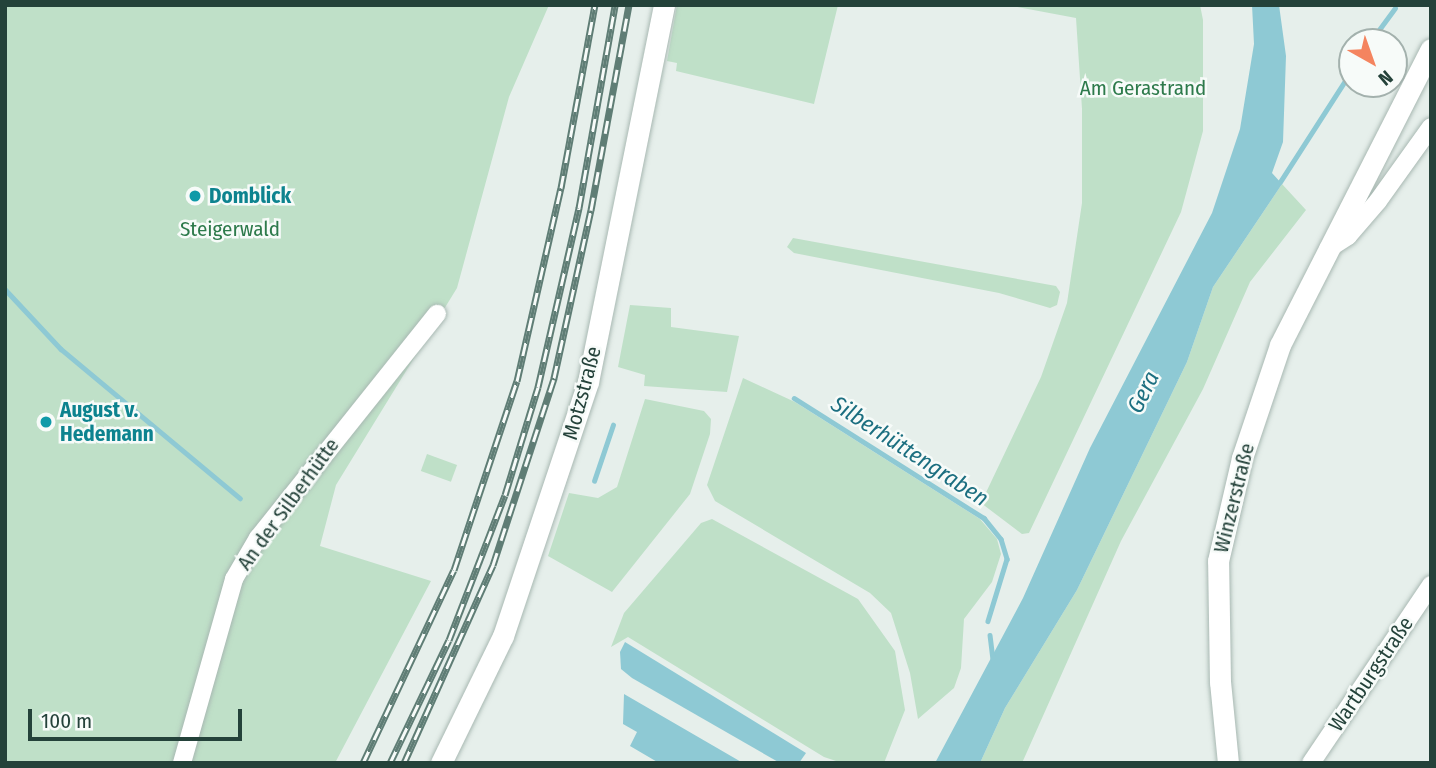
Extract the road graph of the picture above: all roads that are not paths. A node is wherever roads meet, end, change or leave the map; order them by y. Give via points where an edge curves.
1 (664, 5) edge
2 (1431, 49) edge
3 (1431, 127) edge
4 (1327, 249) junction
5 (437, 314) dead end
6 (1431, 585) edge
7 (182, 763) edge
8 (441, 763) edge
9 (1228, 763) edge
10 (1311, 763) edge

1 - 8 street, Motzstraße via 588,382 503,636
2 - 4 street, Winzerstraße
3 - 4 street, Winzerstraße via 1378,201 1348,236
4 - 9 street, Winzerstraße via 1280,345 1259,401 1218,561 1220,682
5 - 7 street, An der Silberhütte via 258,538 234,579
6 - 10 street, Wartburgstraße

